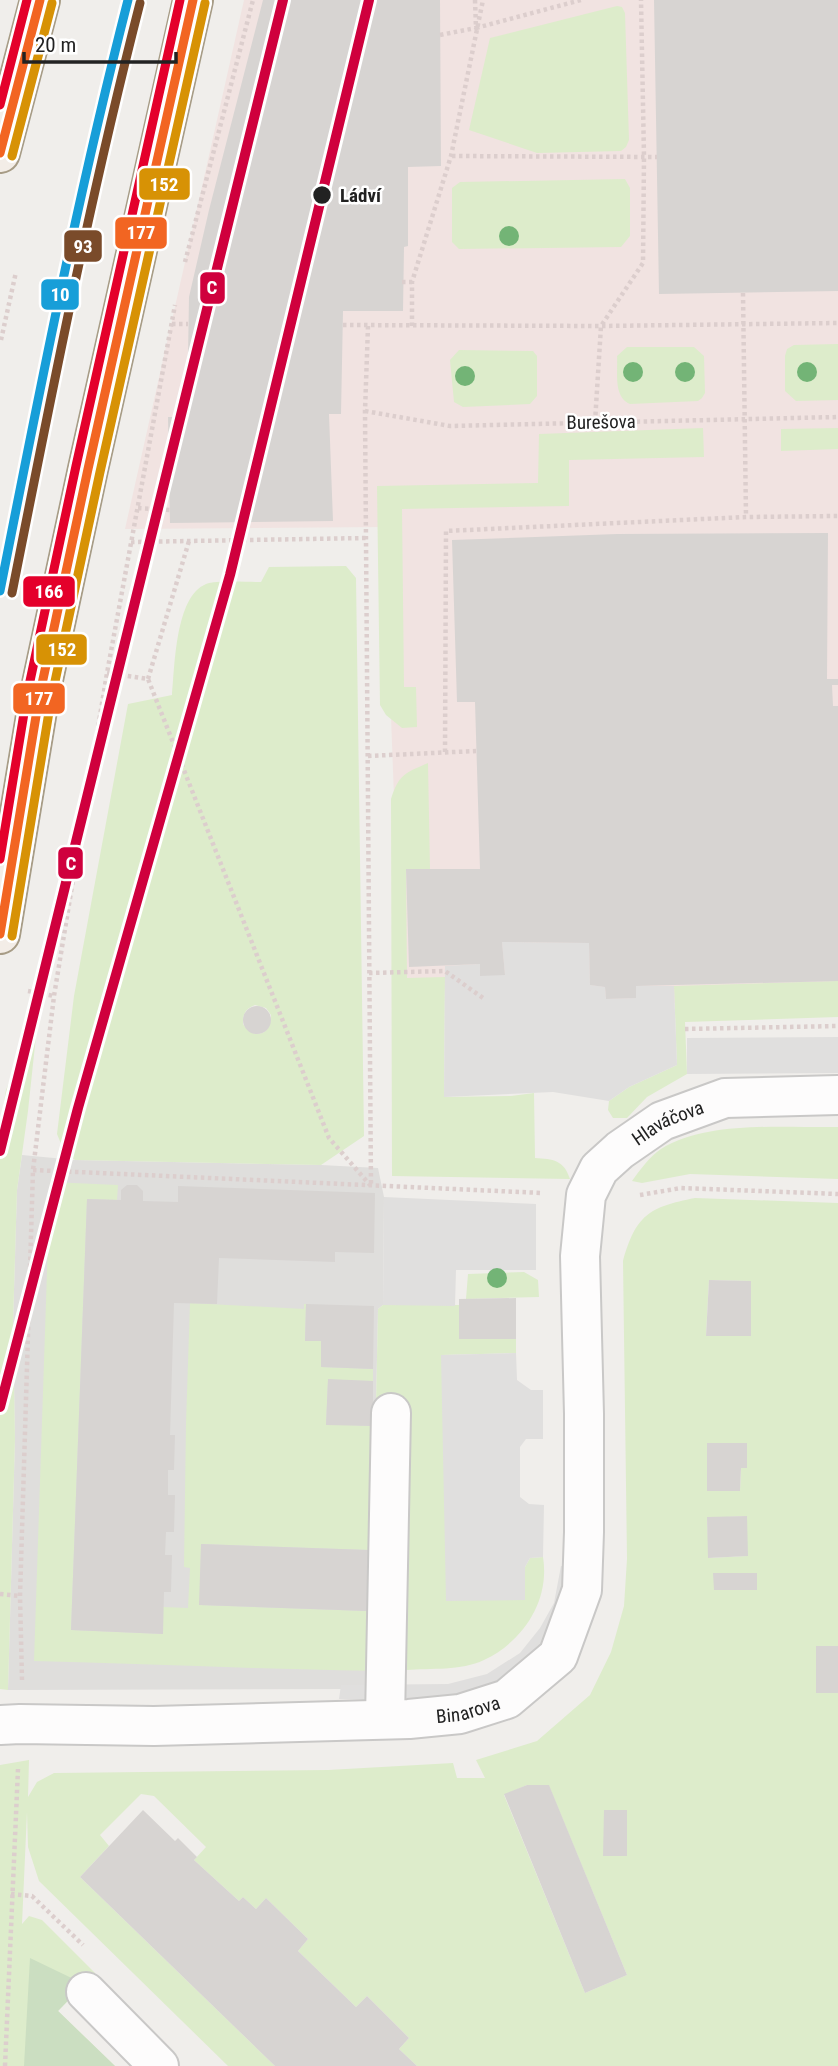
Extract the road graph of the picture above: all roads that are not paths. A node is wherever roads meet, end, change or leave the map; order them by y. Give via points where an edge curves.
1 (40, 0) edge
2 (193, 0) edge
3 (0, 153) edge
4 (0, 933) edge
5 (838, 1096) edge
6 (580, 1256) joint
7 (391, 1413) dead end
8 (385, 1719) junction
9 (0, 1726) edge
10 (86, 1992) road end
11 (159, 2066) edge

1 - 3 main road
2 - 4 main road via 39,698
5 - 6 street, Hlaváčova via 725,1098 662,1121 600,1169 586,1195
6 - 8 street, Binarova via 582,1590 558,1656 507,1699 460,1714
7 - 8 street
8 - 9 street, Binarova
10 - 11 street

